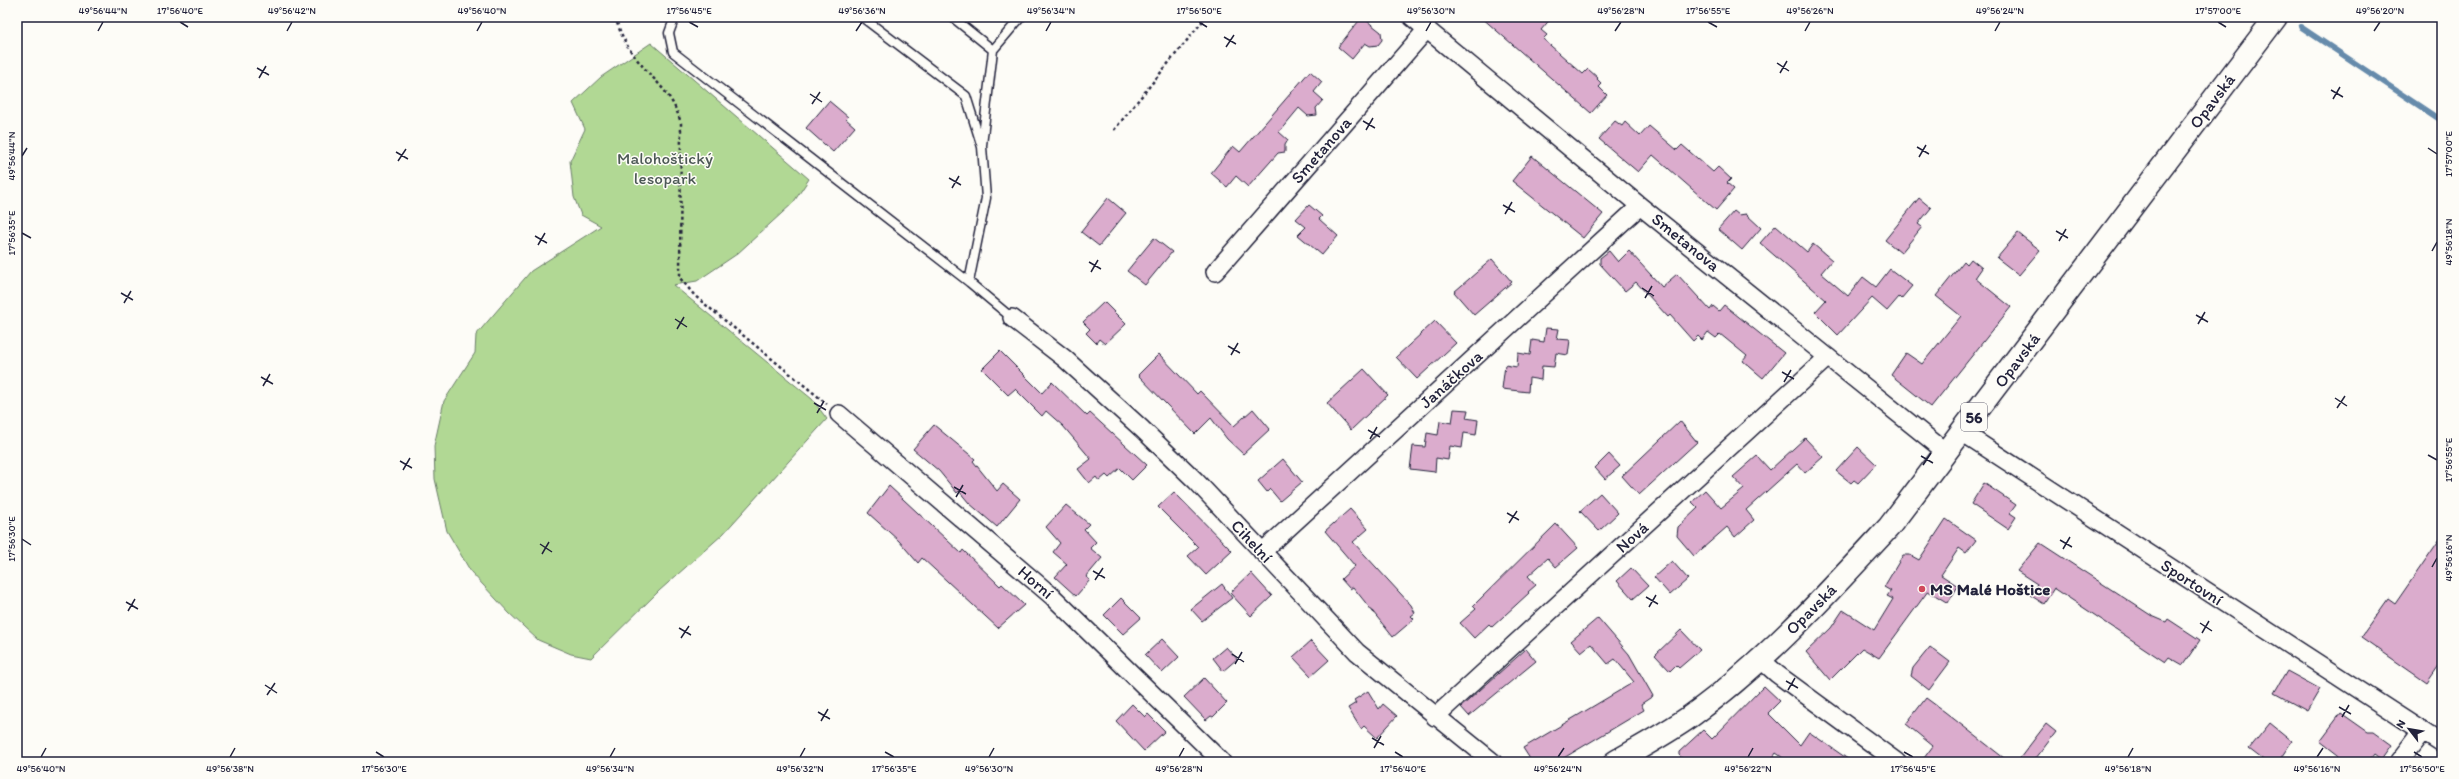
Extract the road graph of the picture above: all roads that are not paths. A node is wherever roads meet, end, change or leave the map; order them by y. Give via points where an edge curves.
1 (675, 17) edge
2 (862, 17) edge
3 (952, 17) edge
4 (1021, 17) edge
5 (1412, 17) edge
6 (2276, 17) edge
7 (1427, 29) junction
8 (993, 50) junction
9 (982, 147) junction
10 (1640, 206) junction
11 (1215, 272) dead end
12 (969, 282) junction
13 (1012, 318) joint
14 (1828, 357) junction
15 (839, 414) dead end
16 (1962, 432) junction
17 (1947, 453) junction
18 (1262, 552) junction
19 (1759, 658) junction
20 (1435, 717) junction
21 (2422, 732) junction
22 (2442, 744) edge
23 (1222, 762) edge
24 (1493, 762) edge
25 (1615, 762) edge
26 (1897, 762) edge
27 (2399, 762) edge

1 - 12 lane via 669,33 673,52
2 - 9 lane via 966,96
3 - 8 lane
4 - 8 lane
5 - 7 street, Smetanova
6 - 16 main road, Opavská / 56
7 - 10 street, Smetanova
7 - 11 street, Smetanova
8 - 9 lane
9 - 12 lane via 986,198
10 - 14 street, Smetanova
10 - 18 street, Janáčkova
12 - 13 lane
13 - 18 street, Cihelní via 1064,358 1116,404 1196,481
14 - 17 street, Smetanova
14 - 20 street, Nová
15 - 23 street, Horní via 1054,597
16 - 17 main road, Opavská / 56
16 - 21 street, Sportovní
17 - 19 main road, Opavská / 56 via 1873,544 1831,589
18 - 20 street, Cihelní via 1357,652
19 - 25 main road, Opavská / 56 via 1691,716
19 - 26 street
20 - 24 street, Cihelní
21 - 22 street, Sportovní
21 - 27 street

